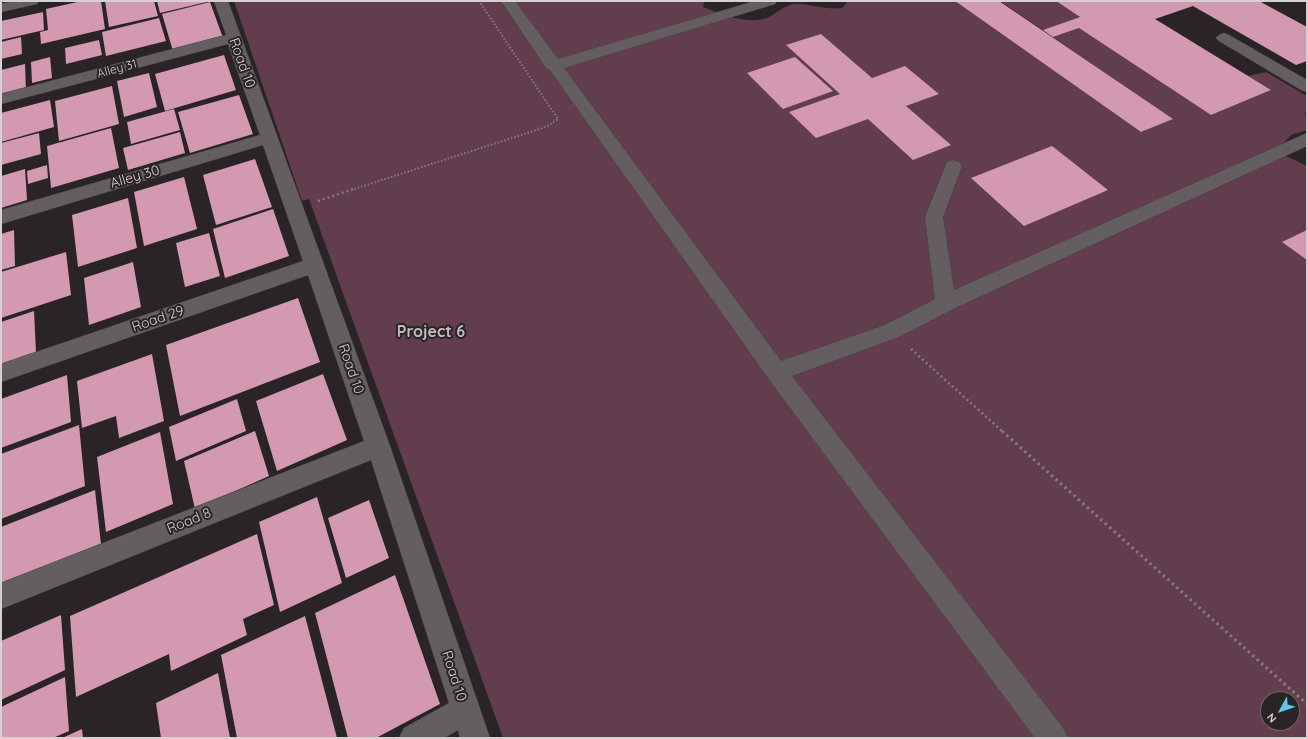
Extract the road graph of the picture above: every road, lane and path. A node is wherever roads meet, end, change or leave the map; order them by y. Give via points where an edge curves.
1 (32, 1) edge
2 (221, 1) edge
3 (479, 1) edge
4 (508, 1) edge
5 (770, 1) edge
6 (1, 8) edge
7 (233, 38) junction
8 (1224, 38) dead end
9 (553, 66) junction
10 (1307, 87) edge
11 (1, 99) edge
12 (269, 138) junction
13 (1307, 139) edge
14 (953, 166) dead end
15 (294, 209) junction
16 (1, 217) edge
17 (314, 265) junction
18 (946, 303) junction
19 (892, 331) junction
20 (776, 372) junction
21 (1, 373) edge
22 (378, 446) junction
23 (1, 596) edge
24 (1307, 704) edge
25 (466, 710) junction
26 (414, 738) edge
27 (476, 738) edge
28 (1053, 738) edge

1 - 6 street
2 - 7 street, Road 10
3 - 15 path via 558,119 546,127
4 - 9 street
5 - 9 street
7 - 11 street, Alley 31
7 - 12 street, Road 10
8 - 10 street
9 - 20 street
12 - 15 street, Road 10
12 - 16 street, Alley 30
13 - 18 street
14 - 18 street via 934,217
15 - 17 street, Road 10
17 - 21 street, Road 29
17 - 22 street, Road 10
18 - 19 street
19 - 20 street
19 - 24 path
20 - 28 street
22 - 23 street, Road 8
22 - 25 street, Road 10
25 - 26 street
25 - 27 street, Road 10

